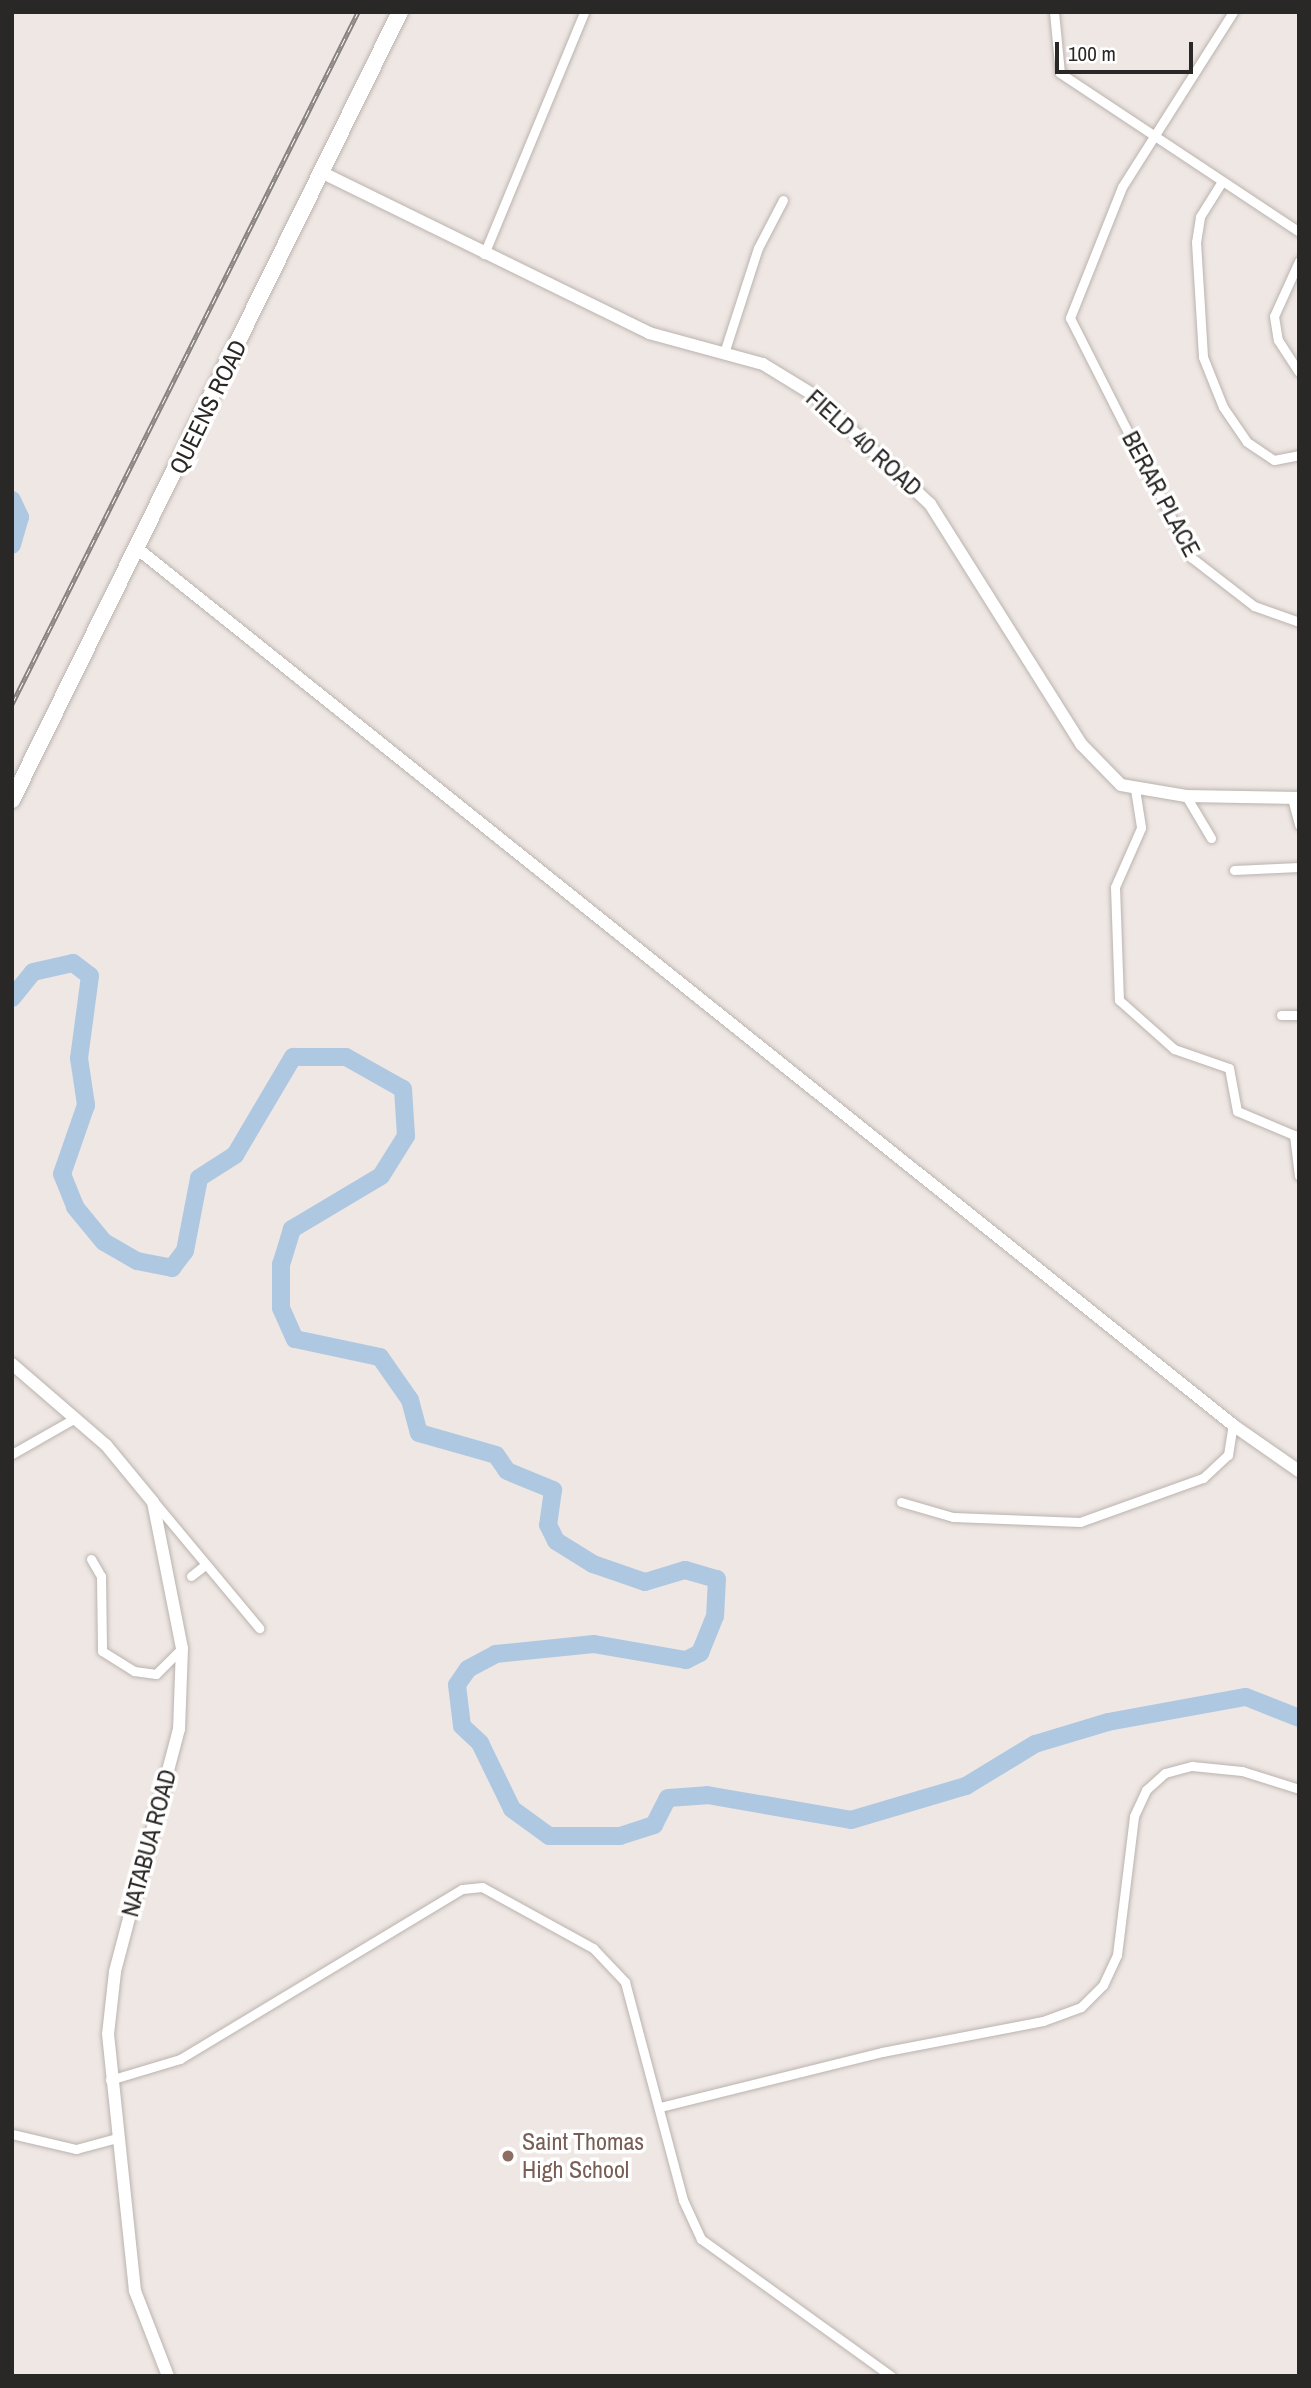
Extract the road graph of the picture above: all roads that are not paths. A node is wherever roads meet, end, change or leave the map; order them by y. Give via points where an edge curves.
1 (400, 12) edge
2 (584, 12) edge
3 (1054, 12) edge
4 (1233, 12) edge
5 (1149, 137) junction
6 (323, 173) junction
7 (1221, 183) junction
8 (783, 200) dead end
9 (1299, 232) edge
10 (484, 254) junction
11 (1299, 261) edge
12 (724, 353) junction
13 (1299, 372) edge
14 (1299, 455) edge
15 (139, 550) junction
16 (1299, 622) edge
17 (1135, 789) junction
18 (1186, 796) junction
19 (1296, 798) edge
20 (12, 800) edge
21 (1299, 825) edge
22 (1211, 838) dead end
23 (1299, 867) edge
24 (1234, 870) dead end
25 (1280, 1015) dead end
26 (1299, 1015) edge
27 (1299, 1176) edge
28 (12, 1364) edge
29 (75, 1418) junction
30 (1233, 1425) junction
31 (12, 1454) edge
32 (1299, 1471) edge
33 (153, 1502) junction
34 (901, 1502) dead end
35 (91, 1559) dead end
36 (205, 1565) junction
37 (191, 1576) dead end
38 (259, 1628) dead end
39 (182, 1648) junction
40 (1299, 1789) edge
41 (110, 2080) junction
42 (660, 2107) junction
43 (12, 2134) edge
44 (114, 2139) junction
45 (168, 2376) edge
46 (891, 2376) edge

1 - 6 highway, QUEENS ROAD
2 - 10 street
3 - 5 street via 1060,73
4 - 5 street
5 - 7 street
5 - 16 street, BERAR PLACE via 1070,318 1192,558 1254,607
6 - 10 street, FIELD 40 ROAD
6 - 15 highway, QUEENS ROAD
7 - 9 street
7 - 14 street via 1200,217 1196,242 1203,357 1223,407 1247,442 1274,460
8 - 12 street via 758,248
10 - 12 street, FIELD 40 ROAD via 649,333
11 - 13 street via 1275,316 1278,340
12 - 17 street, FIELD 40 ROAD via 789,376 930,503 1081,744 1102,771
15 - 20 highway, QUEENS ROAD
15 - 30 street
17 - 18 street, FIELD 40 ROAD
17 - 27 street via 1141,828 1115,887 1119,1000 1174,1049 1229,1068 1237,1111 1294,1135
18 - 19 street, FIELD 40 ROAD
18 - 22 street
19 - 21 street
23 - 24 street
25 - 26 street
28 - 29 street
29 - 31 street
29 - 33 street
30 - 32 street
30 - 34 street via 1228,1455 1203,1478 1080,1522 953,1517
33 - 36 street
33 - 39 street, NATABUA ROAD
35 - 39 street via 101,1576 102,1651 134,1671 156,1674
36 - 37 street
36 - 38 street
39 - 41 street, NATABUA ROAD via 179,1729 115,1972
40 - 42 street via 1242,1771 1192,1766 1165,1773 1146,1790 1135,1816 1117,1955 1095,1996 1073,2011
41 - 42 street via 180,2059 475,1886 566,1931 616,1969 632,2002
41 - 44 street, NATABUA ROAD
42 - 46 street via 686,2210 701,2239
43 - 44 street via 76,2149
44 - 45 street, NATABUA ROAD via 139,2311

